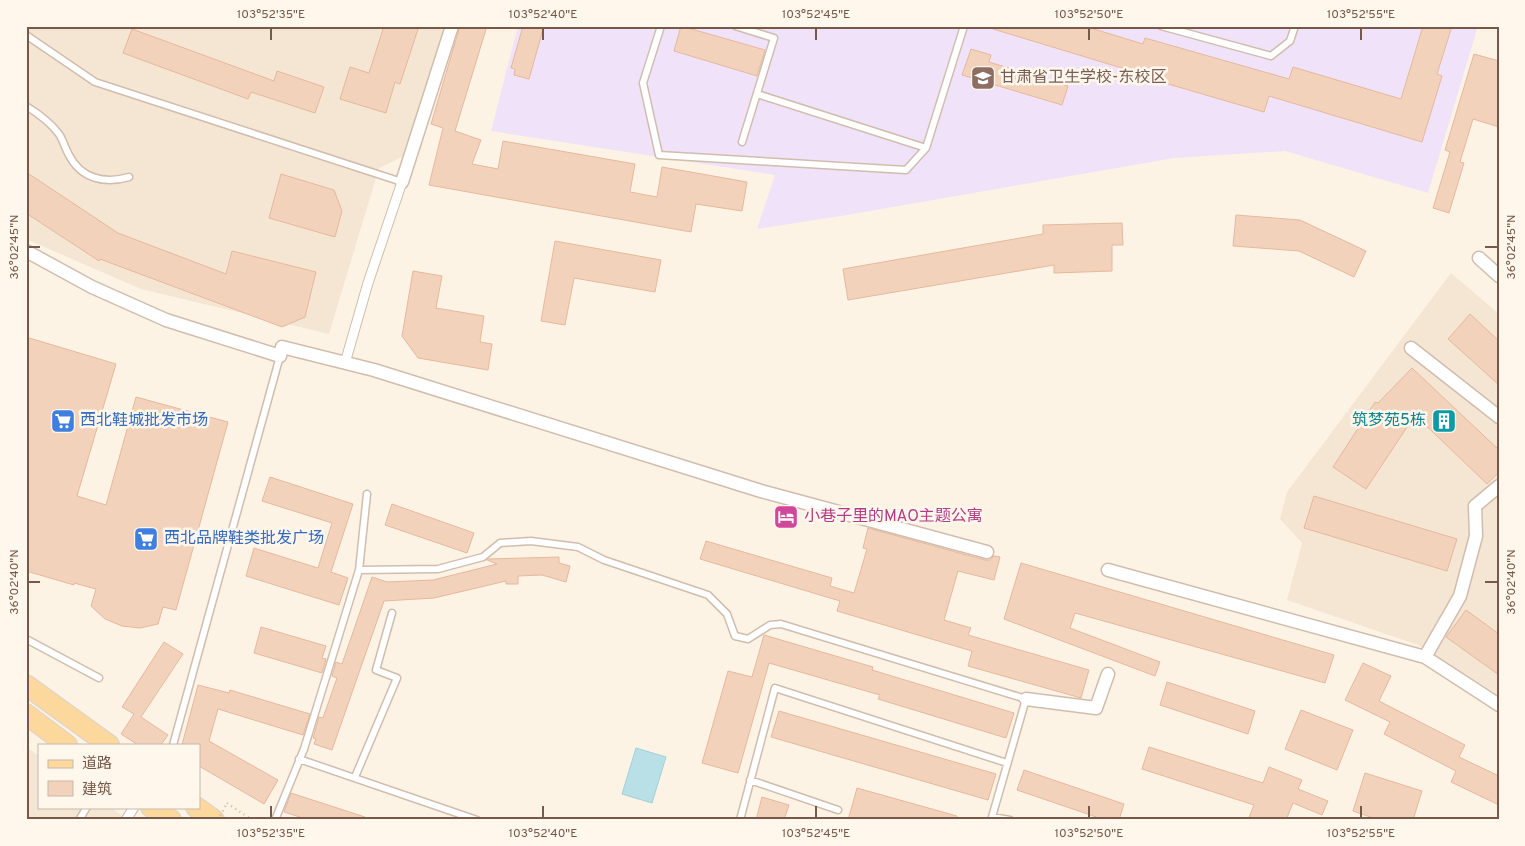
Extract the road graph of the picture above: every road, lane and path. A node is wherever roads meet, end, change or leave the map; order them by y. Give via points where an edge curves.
1 (452, 26) edge
2 (661, 26) edge
3 (735, 26) edge
4 (964, 26) edge
5 (1161, 26) edge
6 (1295, 26) edge
7 (26, 35) edge
8 (757, 94) junction
9 (26, 106) edge
10 (742, 142) dead end
11 (926, 148) junction
12 (129, 177) dead end
13 (402, 182) junction
14 (26, 251) edge
15 (1479, 258) dead end
16 (1499, 276) edge
17 (1411, 348) dead end
18 (280, 356) junction
19 (345, 363) junction
20 (1499, 417) edge
21 (1499, 486) edge
22 (367, 494) dead end
23 (987, 552) dead end
24 (359, 570) junction
25 (1108, 570) dead end
26 (392, 613) dead end
27 (26, 640) edge
28 (1425, 657) junction
29 (1108, 674) dead end
30 (99, 678) dead end
31 (26, 685) edge
32 (1026, 698) junction
33 (1499, 705) edge
34 (26, 714) edge
35 (66, 744) edge
36 (108, 744) edge
37 (173, 744) edge
38 (299, 758) junction
39 (1007, 763) junction
40 (355, 777) junction
41 (750, 780) junction
42 (87, 808) edge
43 (133, 808) edge
44 (153, 808) edge
45 (197, 808) edge
46 (838, 810) dead end
47 (992, 818) edge
48 (79, 820) edge
49 (126, 820) edge
50 (171, 820) edge
51 (214, 820) edge
52 (218, 820) edge
53 (252, 820) edge
54 (275, 820) edge
55 (477, 820) edge
56 (740, 820) edge
57 (1010, 820) edge

1 - 13 street
2 - 11 lane via 643,83 659,155 906,170
3 - 8 lane via 774,38
4 - 11 lane
5 - 6 lane via 1271,56 1290,41
7 - 13 lane via 95,82
8 - 10 lane
8 - 11 lane
9 - 12 lane via 60,135 78,168 89,176 102,181
13 - 19 street
14 - 18 street via 92,287 166,320
15 - 16 street
17 - 20 street
18 - 19 street via 282,347
18 - 37 lane
19 - 23 street via 762,491
21 - 28 street via 1475,506 1476,536 1460,596
22 - 24 lane
24 - 32 lane via 438,570 482,557 500,543 531,541 578,547 604,560 708,595 727,614 735,636 748,639 770,625 781,624
24 - 38 lane
25 - 28 street
26 - 40 lane via 376,670 397,678
27 - 30 lane
28 - 33 street
29 - 32 street via 1096,708
31 - 36 main road
32 - 39 lane
34 - 35 main road
38 - 40 lane
38 - 54 lane
39 - 41 lane via 775,688
39 - 47 lane
40 - 55 lane
41 - 46 lane
41 - 56 lane
42 - 48 lane
43 - 49 street
44 - 50 main road
45 - 51 main road
47 - 57 lane
52 - 53 path, bridge via 226,804

